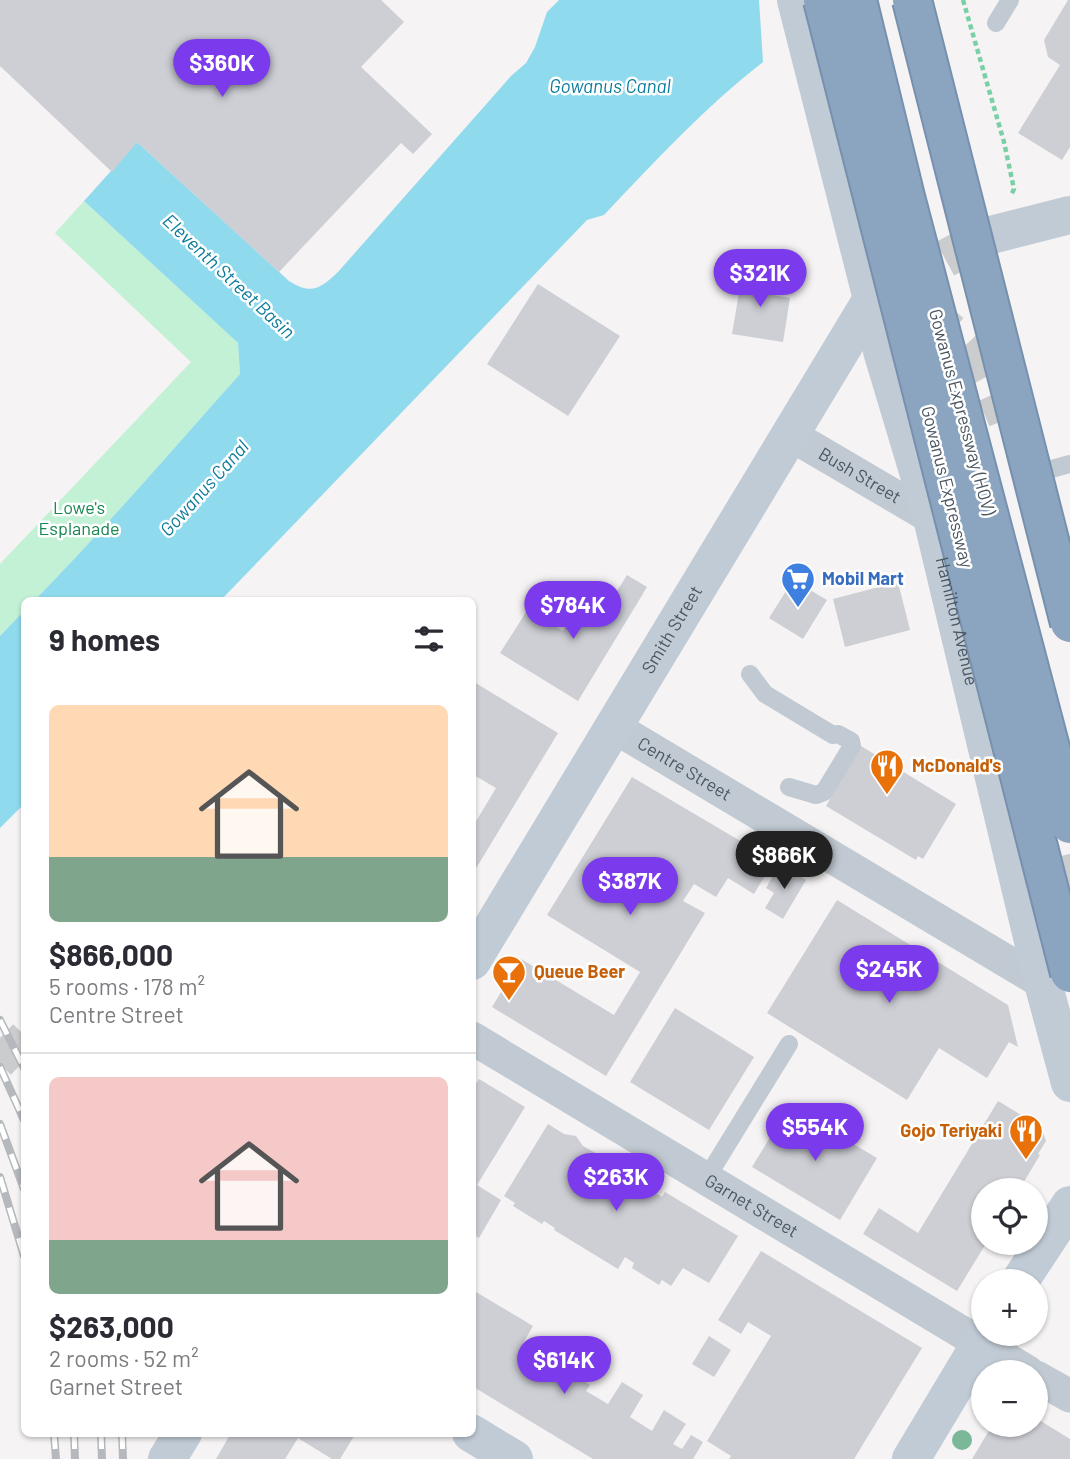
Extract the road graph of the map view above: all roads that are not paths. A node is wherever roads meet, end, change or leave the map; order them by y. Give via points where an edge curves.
1 (796, 0) edge
2 (823, 0) edge
3 (857, 0) edge
4 (912, 0) edge
5 (931, 0) edge
6 (1010, 0) edge
7 (996, 23) dead end
8 (1070, 215) edge
9 (987, 236) junction
10 (872, 299) junction
11 (789, 434) junction
12 (1059, 467) edge
13 (932, 518) junction
14 (1070, 553) edge
15 (1070, 623) edge
16 (750, 674) dead end
17 (614, 727) junction
18 (789, 787) dead end
19 (1070, 824) tunnel mouth
20 (476, 954) edge
21 (1057, 978) edge
22 (476, 1040) edge
23 (789, 1044) dead end
24 (1070, 1083) edge
25 (706, 1179) junction
26 (1070, 1205) edge
27 (1028, 1269) edge
28 (971, 1332) edge
29 (979, 1346) edge
30 (993, 1346) edge
31 (1012, 1360) edge
32 (1048, 1384) edge
33 (1070, 1396) edge
34 (476, 1436) edge
35 (181, 1437) edge
36 (167, 1459) edge
37 (514, 1459) edge
38 (911, 1459) edge

1 - 10 main road, Hamilton Avenue
2 - 21 highway, Gowanus Expressway, bridge
3 - 19 highway, Gowanus Expressway (HOV), bridge
4 - 15 highway, bridge
5 - 9 main road
6 - 7 lane
8 - 9 main road
9 - 12 main road
10 - 11 main road, Smith Street
10 - 13 main road, Hamilton Avenue via 882,351
11 - 13 street, Bush Street
11 - 17 main road, Smith Street
12 - 14 main road
13 - 21 main road, Hamilton Avenue
16 - 18 lane via 765,694 851,741 824,792 817,795
17 - 20 main road, Smith Street
17 - 21 street, Centre Street
21 - 24 main road, Hamilton Avenue
22 - 25 street, Garnet Street
23 - 25 lane
25 - 28 street, Garnet Street
26 - 27 main road
29 - 38 main road
30 - 31 street, Garnet Street
32 - 33 street
34 - 37 main road
35 - 36 main road

